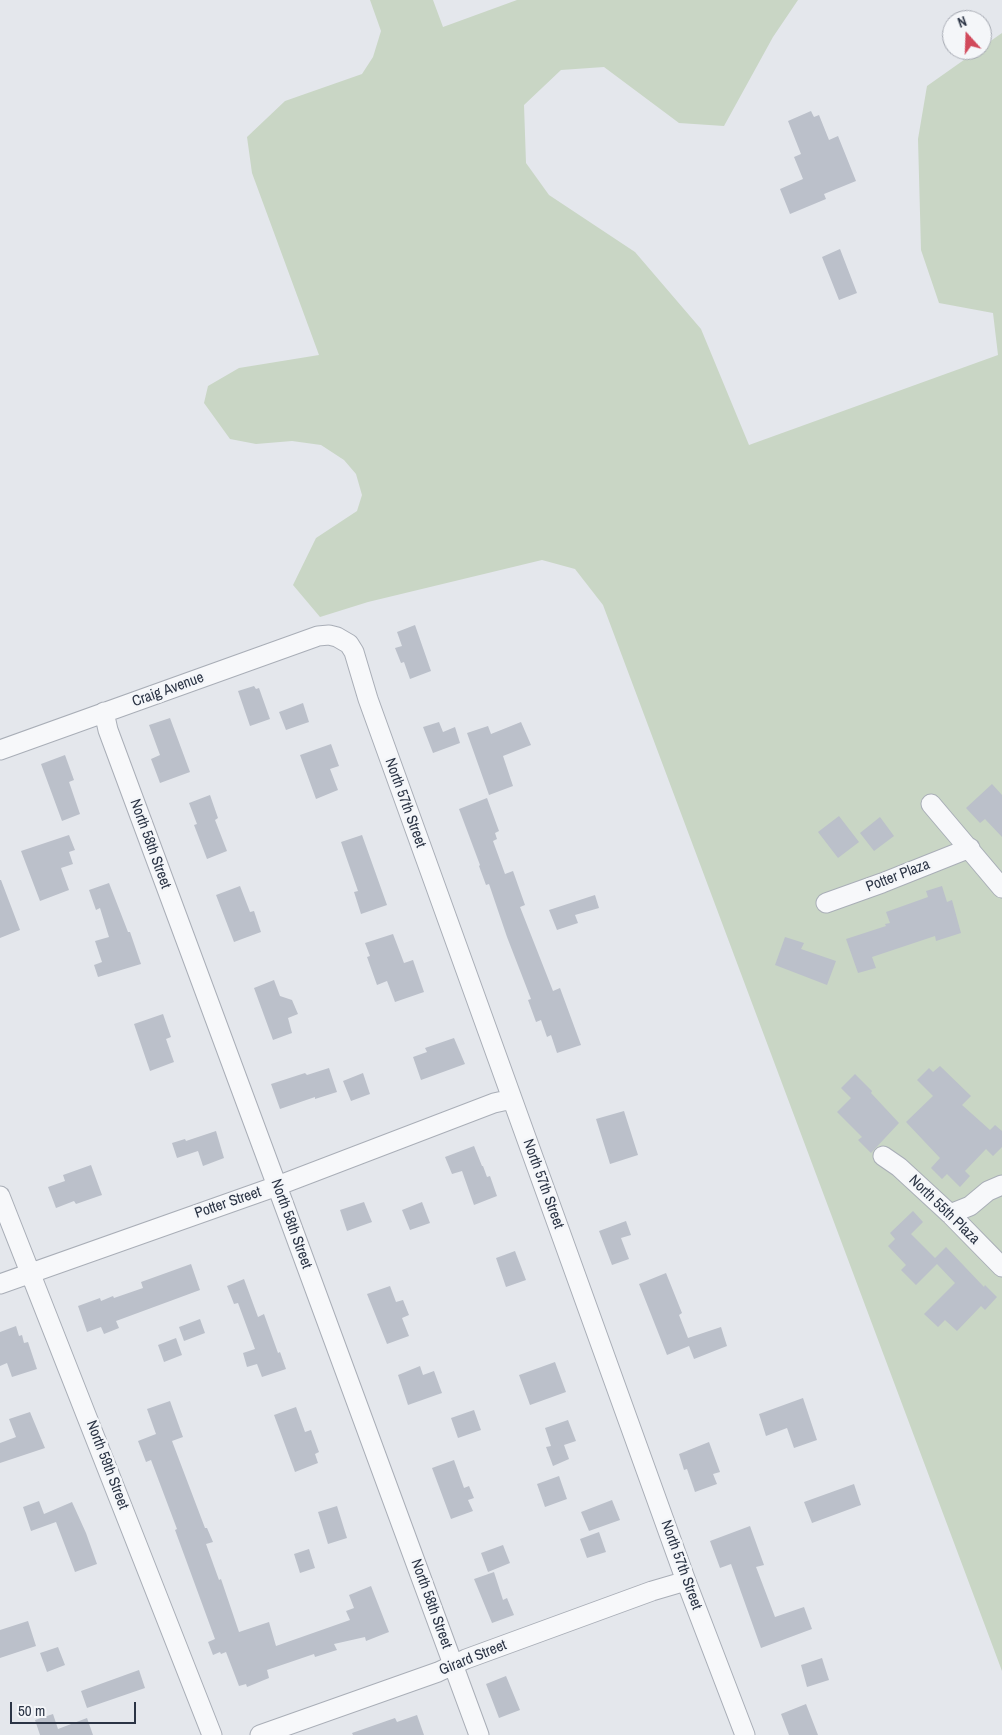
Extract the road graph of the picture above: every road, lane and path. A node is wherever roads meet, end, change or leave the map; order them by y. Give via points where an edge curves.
1 (337, 637) joint
2 (104, 712) junction
3 (0, 750) edge
4 (931, 804) dead end
5 (970, 848) junction
6 (1002, 888) edge
7 (826, 903) dead end
8 (512, 1099) junction
9 (883, 1156) dead end
10 (1002, 1185) edge
11 (277, 1186) junction
12 (0, 1196) edge
13 (950, 1214) junction
14 (1002, 1267) edge
15 (31, 1272) junction
16 (0, 1284) edge
17 (686, 1581) junction
18 (453, 1665) junction
19 (212, 1735) edge
20 (260, 1735) edge
21 (478, 1735) edge
22 (745, 1735) edge

1 - 2 street, Craig Avenue via 318,636
1 - 8 street, North 57th Street via 349,644 354,652
2 - 3 street, Craig Avenue
2 - 11 street, North 58th Street
4 - 5 street
5 - 6 street
5 - 7 street, Potter Plaza
8 - 11 street, Potter Street
8 - 17 street, North 57th Street
9 - 13 street, North 55th Plaza
10 - 13 street via 988,1191 970,1206
11 - 15 street, Potter Street
11 - 18 street, North 58th Street
12 - 15 street, North 59th Street
13 - 14 street, North 55th Plaza
15 - 16 street, Potter Street
15 - 19 street, North 59th Street
17 - 18 street, Girard Street
17 - 22 street, North 57th Street
18 - 20 street, Girard Street
18 - 21 street, North 58th Street

